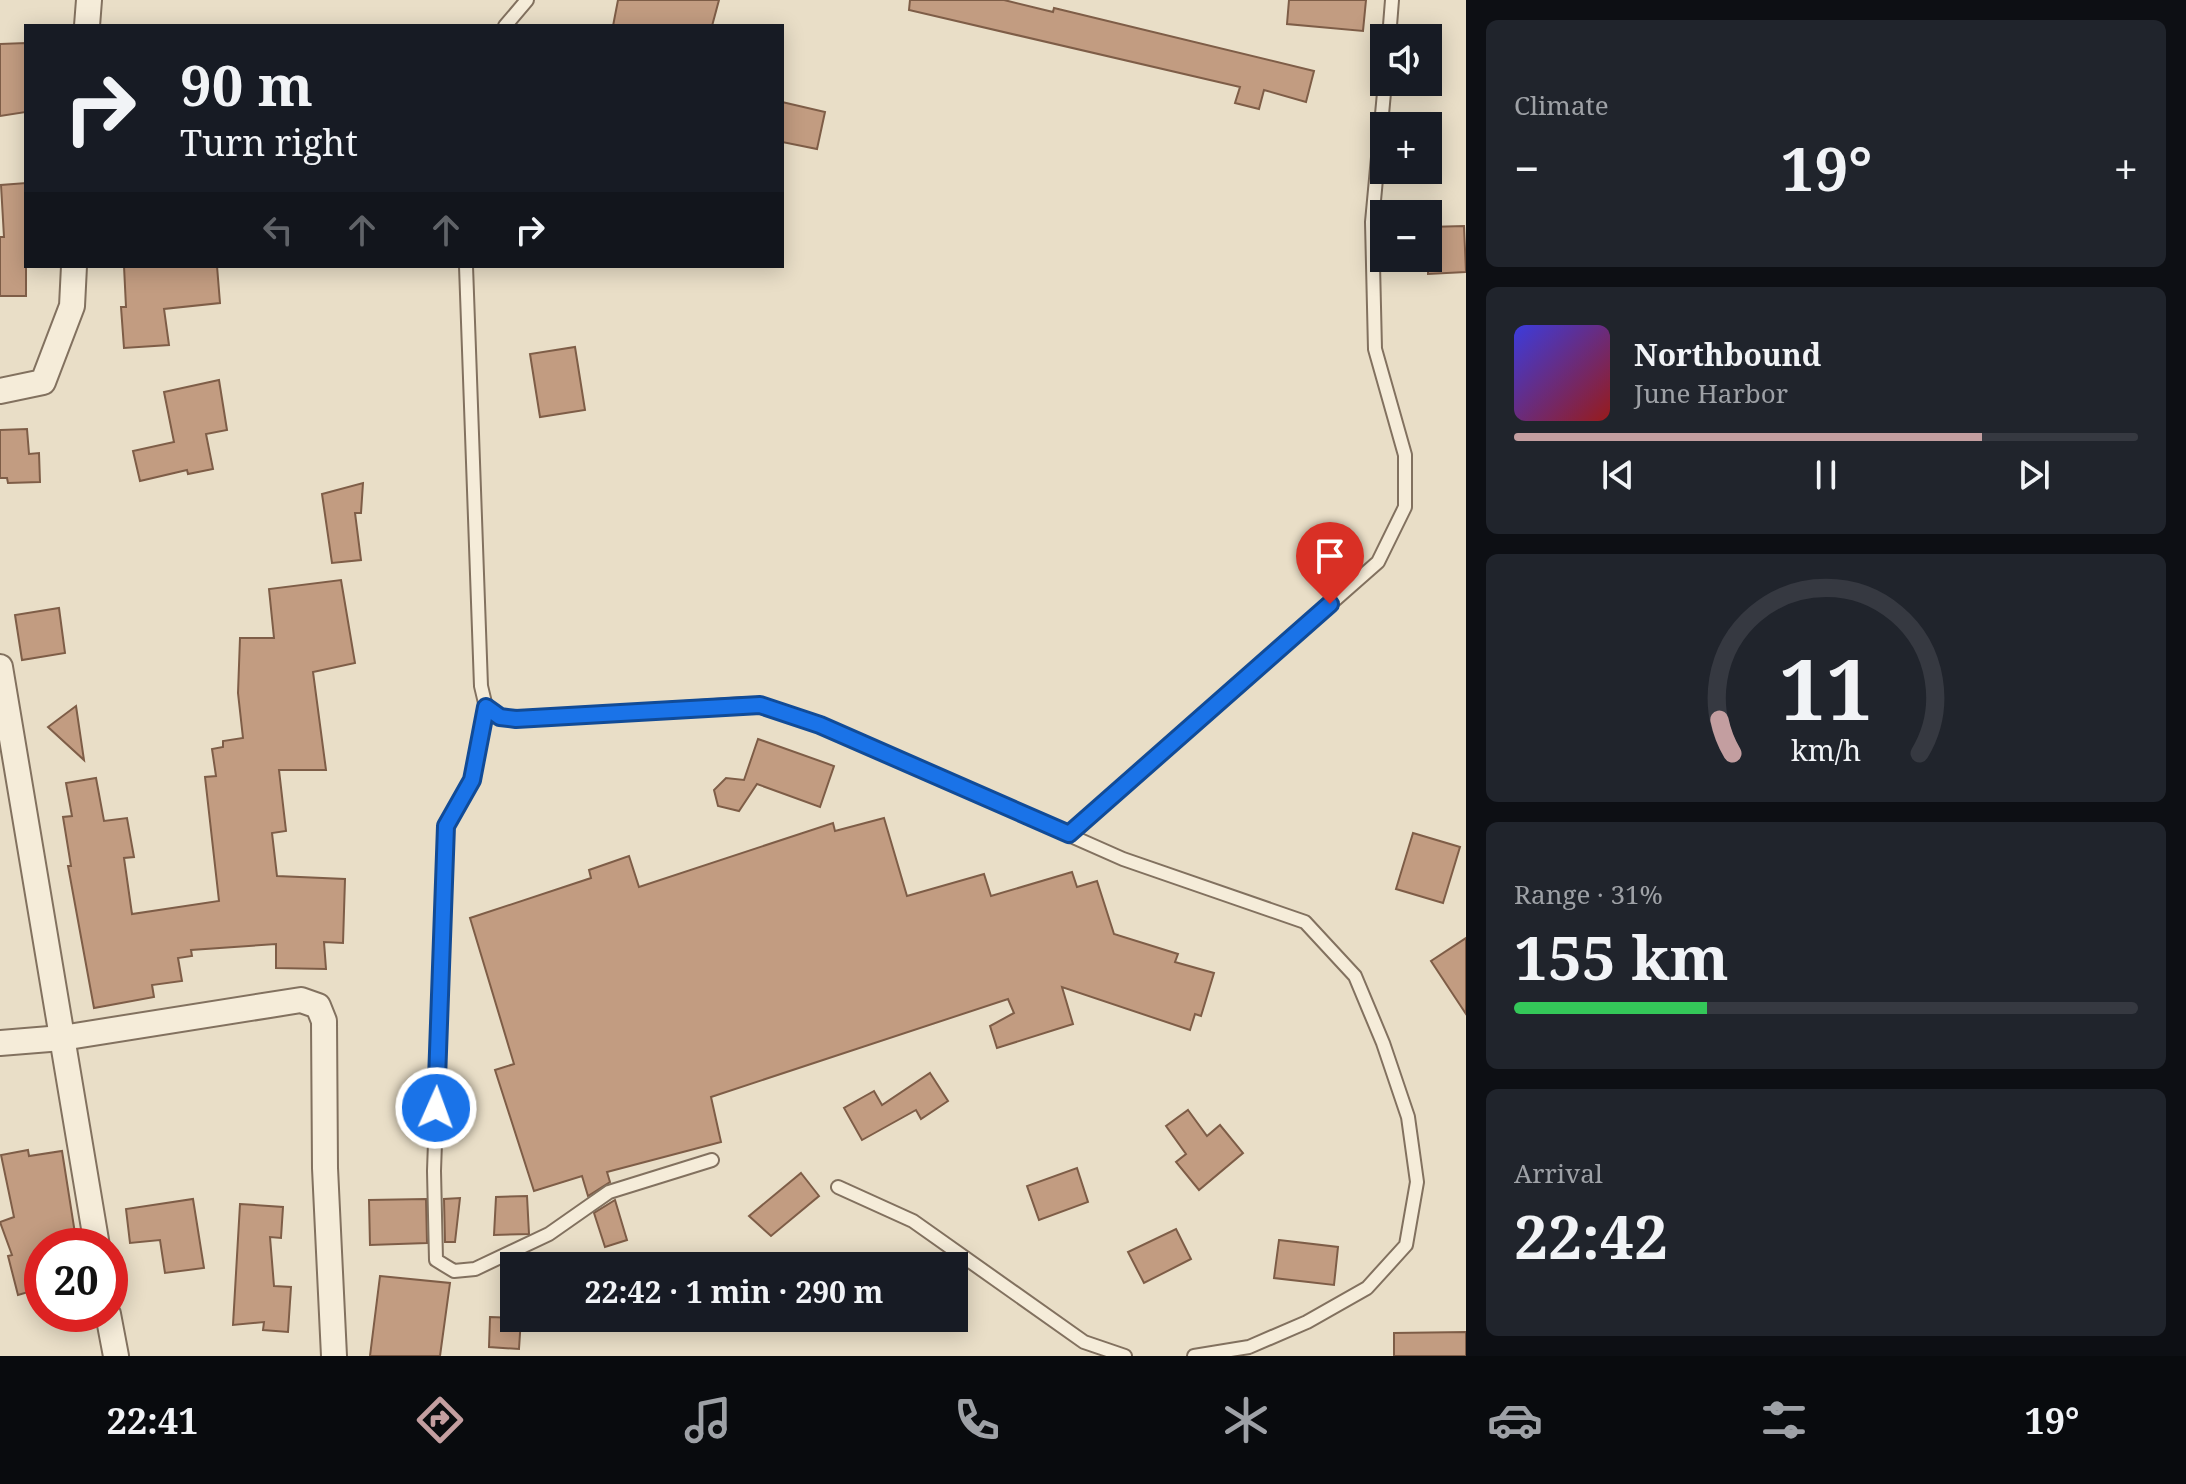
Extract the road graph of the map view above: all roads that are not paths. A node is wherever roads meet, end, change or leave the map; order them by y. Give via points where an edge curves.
1 (89, 0) edge
2 (527, 0) edge
3 (1392, 0) edge
4 (87, 24) edge
5 (507, 24) edge
6 (1390, 24) edge
7 (1384, 96) edge
8 (74, 268) edge
9 (466, 268) edge
10 (0, 391) edge
11 (0, 667) edge
12 (486, 707) junction
13 (1069, 834) junction
14 (62, 1038) junction
15 (0, 1043) edge
16 (712, 1160) dead end
17 (838, 1187) dead end
18 (94, 1228) edge
19 (111, 1332) edge
20 (116, 1356) edge
21 (334, 1356) edge
22 (1125, 1356) edge
23 (1194, 1356) edge

1 - 4 street
2 - 5 lane
3 - 6 lane
7 - 13 lane via 1372,222 1375,349 1405,455 1405,507 1378,562
8 - 10 street via 72,306 43,382
9 - 12 lane via 481,686
11 - 14 street
12 - 13 lane via 500,717 516,719 760,705 820,725
12 - 16 lane via 472,780 446,826 434,1171 436,1260 454,1271 475,1269 549,1234 609,1192
13 - 23 lane via 1123,859 1305,922 1355,976 1408,1117 1417,1182 1406,1245 1367,1288 1307,1322 1249,1347
14 - 15 street
14 - 18 street
14 - 21 street via 301,1000 318,1006 324,1021
17 - 22 lane via 913,1221 1084,1342
19 - 20 street

